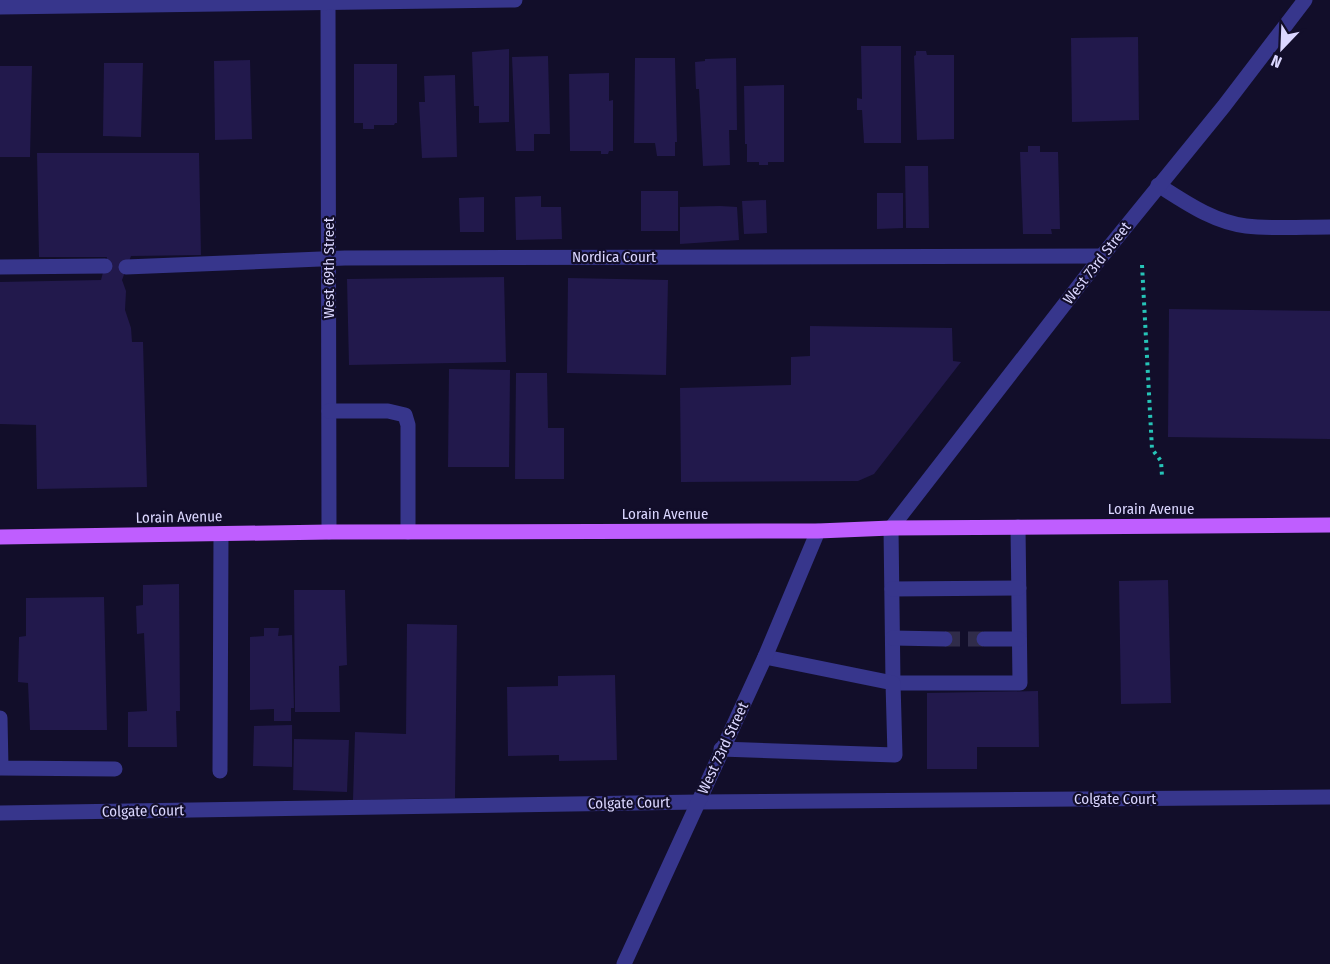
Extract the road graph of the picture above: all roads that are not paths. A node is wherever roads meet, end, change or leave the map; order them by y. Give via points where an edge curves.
1 (514, 0) edge
2 (1305, 0) edge
3 (328, 4) junction
4 (0, 7) edge
5 (1158, 185) junction
6 (1330, 227) edge
7 (1102, 256) junction
8 (329, 258) junction
9 (105, 266) dead end
10 (0, 267) edge
11 (126, 267) dead end
12 (329, 411) junction
13 (1330, 525) edge
14 (1018, 527) junction
15 (891, 528) junction
16 (818, 531) junction
17 (329, 532) junction
18 (408, 532) junction
19 (221, 534) junction
20 (0, 537) edge
21 (1019, 588) junction
22 (892, 589) junction
23 (892, 638) junction
24 (945, 639) tunnel mouth
25 (984, 639) tunnel mouth
26 (1019, 639) junction
27 (765, 657) junction
28 (893, 683) junction
29 (0, 718) edge
30 (721, 749) junction
31 (115, 769) dead end
32 (220, 771) dead end
33 (1330, 797) edge
34 (698, 802) junction
35 (0, 813) edge
36 (624, 964) edge

1 - 3 street
2 - 5 street, West 73rd Street
3 - 4 street
3 - 8 street, West 69th Street
5 - 6 street via 1199,211 1225,221 1246,226
5 - 7 street, West 73rd Street
7 - 8 street, Nordica Court
7 - 15 street, West 73rd Street
8 - 11 street, Nordica Court
8 - 12 street, West 69th Street
9 - 10 street
12 - 17 street, West 69th Street
12 - 18 street via 388,411 405,415
13 - 14 main road, Lorain Avenue
14 - 15 main road, Lorain Avenue
14 - 21 street
15 - 16 main road, Lorain Avenue
15 - 22 street
16 - 18 main road, Lorain Avenue
16 - 27 street, West 73rd Street
17 - 18 main road, Lorain Avenue
17 - 19 main road, Lorain Avenue
19 - 20 main road, Lorain Avenue
19 - 32 street
21 - 22 street
21 - 26 street
22 - 23 street
23 - 24 street
23 - 28 street
25 - 26 street
26 - 28 street via 1020,683
27 - 28 street
27 - 30 street, West 73rd Street
28 - 30 street via 895,755
29 - 31 street via 1,768
30 - 34 street, West 73rd Street
33 - 34 street, Colgate Court
34 - 35 street, Colgate Court
34 - 36 street, West 73rd Street

